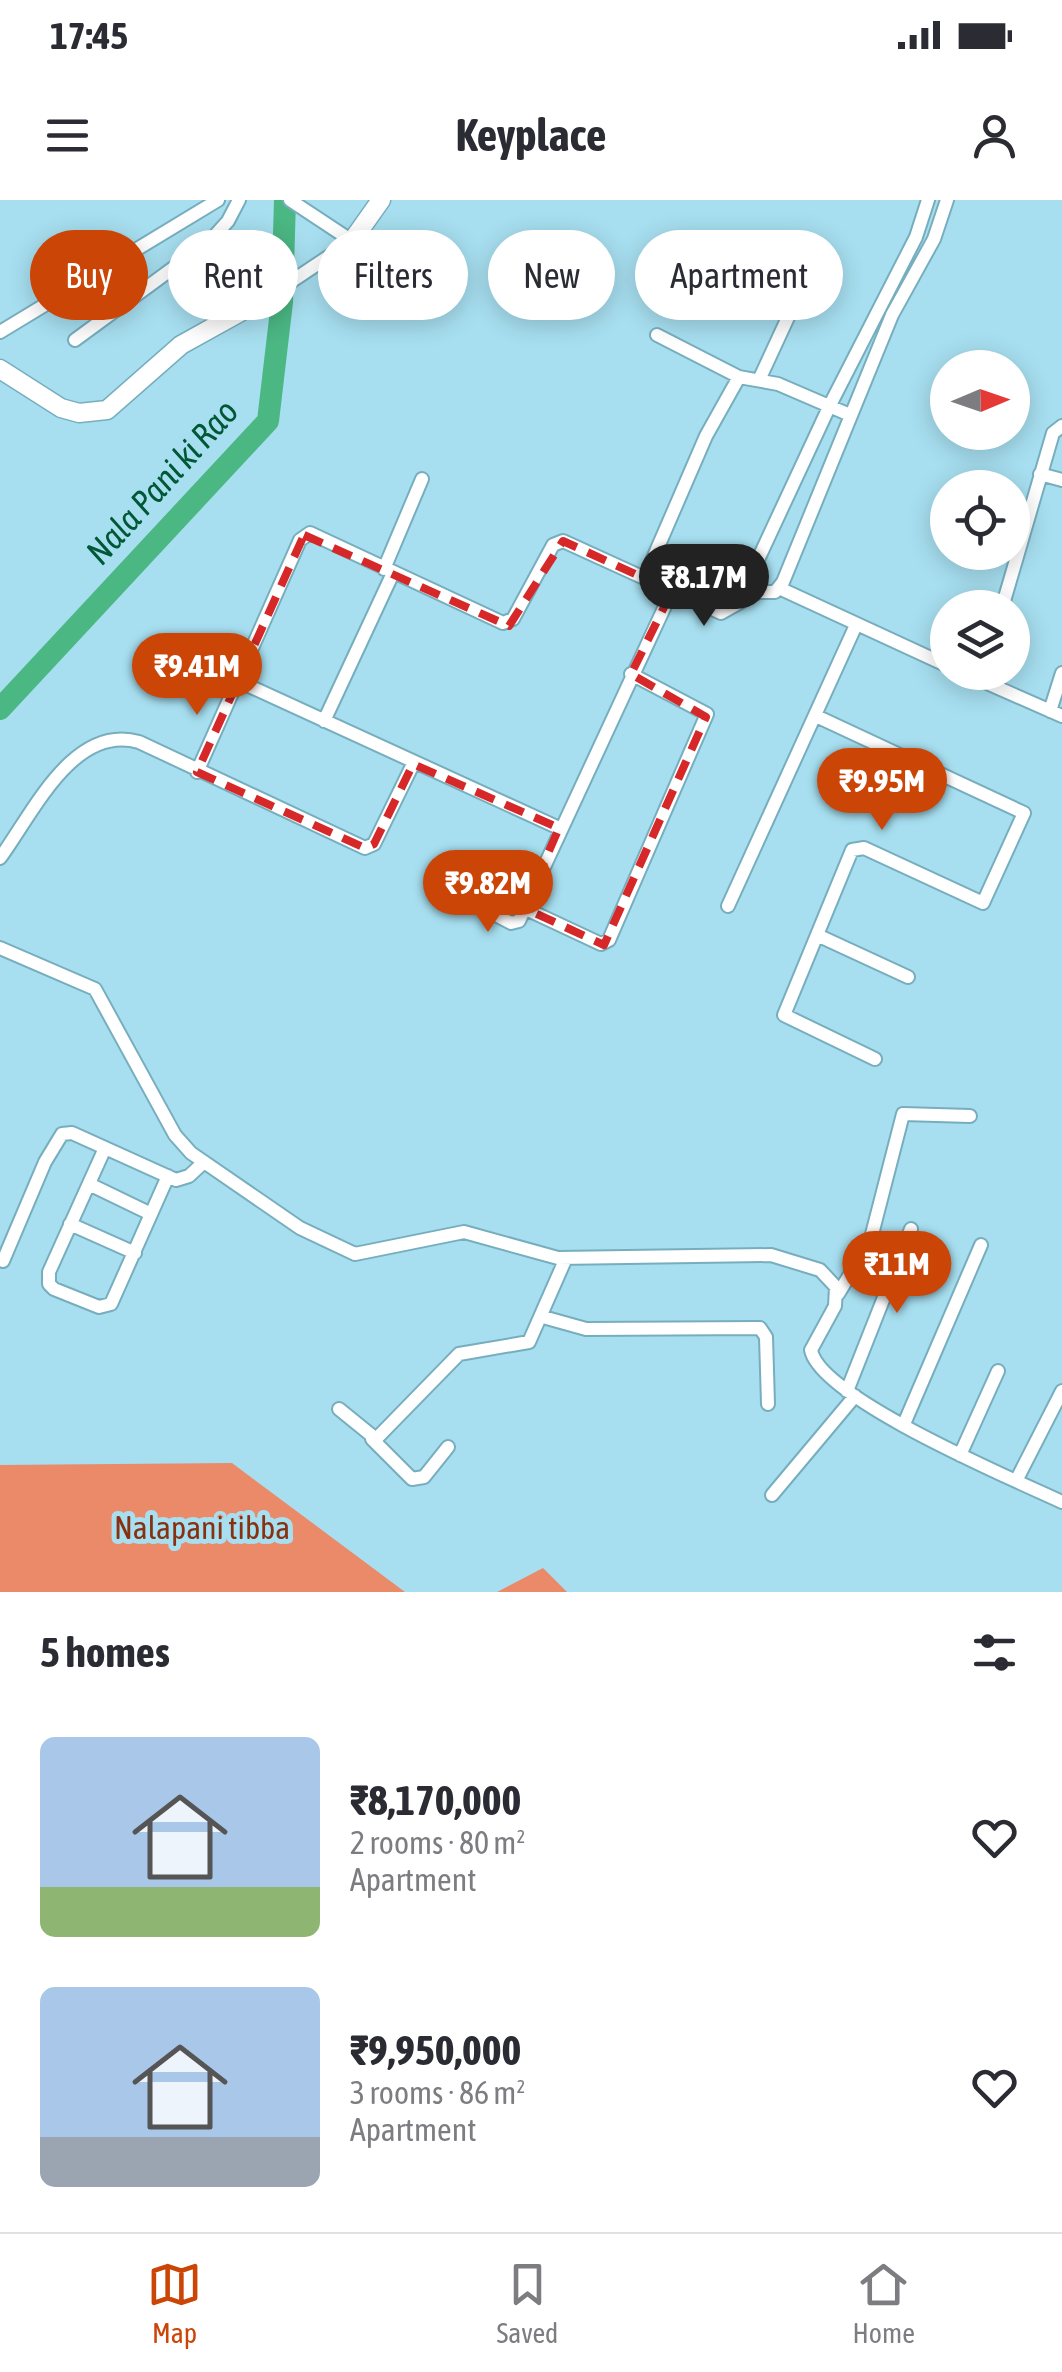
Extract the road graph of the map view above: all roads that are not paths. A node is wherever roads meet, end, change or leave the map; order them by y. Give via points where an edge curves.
1 (218, 200) edge
2 (239, 200) edge
3 (381, 200) edge
4 (928, 200) edge
5 (947, 200) edge
6 (293, 203) edge
7 (335, 230) edge
8 (360, 230) edge
9 (227, 320) edge
10 (787, 320) edge
11 (0, 332) edge
12 (658, 335) dead end
13 (75, 340) dead end
14 (0, 369) edge
15 (739, 377) junction
16 (759, 380) junction
17 (830, 405) junction
18 (850, 415) junction
19 (1062, 426) edge
20 (1040, 474) junction
21 (422, 480) dead end
22 (1062, 480) edge
23 (388, 571) junction
24 (645, 577) junction
25 (779, 588) junction
26 (1007, 590) edge
27 (672, 591) junction
28 (760, 591) junction
29 (856, 625) junction
30 (930, 658) edge
31 (1062, 673) edge
32 (631, 674) junction
33 (236, 680) junction
34 (1008, 690) edge
35 (1056, 714) edge
36 (816, 716) junction
37 (324, 721) junction
38 (412, 764) junction
39 (196, 772) junction
40 (560, 828) junction
41 (0, 858) edge
42 (434, 883) dead end
43 (728, 906) dead end
44 (524, 908) junction
45 (816, 935) junction
46 (0, 948) edge
47 (908, 976) dead end
48 (875, 1059) dead end
49 (970, 1116) dead end
50 (105, 1148) junction
51 (203, 1163) junction
52 (168, 1176) junction
53 (88, 1184) junction
54 (152, 1214) junction
55 (70, 1224) junction
56 (911, 1228) dead end
57 (981, 1246) dead end
58 (134, 1253) junction
59 (566, 1258) junction
60 (3, 1262) dead end
61 (838, 1294) junction
62 (543, 1317) junction
63 (998, 1372) dead end
64 (1062, 1391) edge
65 (851, 1393) junction
66 (768, 1404) dead end
67 (339, 1409) dead end
68 (904, 1424) junction
69 (372, 1439) junction
70 (448, 1447) dead end
71 (960, 1455) junction
72 (1016, 1481) junction
73 (772, 1496) dead end
74 (1062, 1502) edge

1 - 11 street
2 - 13 street via 210,241
3 - 8 street
4 - 17 street via 916,237
5 - 18 street
6 - 7 street
9 - 14 street via 181,346 106,410 61,408
10 - 16 street
12 - 15 street
15 - 16 street
15 - 24 street
16 - 17 street
17 - 18 street
17 - 28 street via 755,566
18 - 25 street
19 - 20 street via 1053,432
20 - 22 street
20 - 26 street
21 - 23 street
23 - 24 street via 503,622 513,619 557,542
23 - 33 street via 314,534 304,536
23 - 37 street
24 - 27 street
25 - 28 street
25 - 29 street
27 - 28 street via 721,613
27 - 32 street
29 - 30 street
29 - 36 street
31 - 35 street
32 - 40 street
32 - 44 street via 702,708 706,717 609,940 600,944
33 - 37 street
33 - 39 street
34 - 35 street
36 - 43 street
36 - 45 street via 1024,812 983,903 855,847
37 - 38 street
38 - 39 street via 374,844 365,848
38 - 40 street
39 - 41 street via 129,740 94,745 73,759
40 - 44 street
42 - 44 street via 511,923
45 - 47 street
45 - 48 street via 786,1019
46 - 51 street via 96,990 176,1135
49 - 61 street via 903,1114 870,1242
50 - 52 street
50 - 53 street
50 - 60 street via 68,1132 58,1138
51 - 52 street via 185,1179
51 - 59 street via 300,1228 355,1254 464,1232
52 - 54 street
53 - 54 street
53 - 55 street
54 - 58 street
55 - 58 street
55 - 58 street via 47,1278 54,1289 100,1307 111,1304
56 - 65 street
57 - 68 street
59 - 61 street via 771,1254 820,1270
59 - 62 street
61 - 65 street via 812,1356
62 - 66 street via 586,1329 760,1328 766,1337
62 - 69 street via 529,1342 458,1354
63 - 71 street
64 - 72 street
65 - 68 street
65 - 73 street
67 - 69 street
68 - 71 street
69 - 70 street via 412,1479 424,1476
71 - 72 street
72 - 74 street

